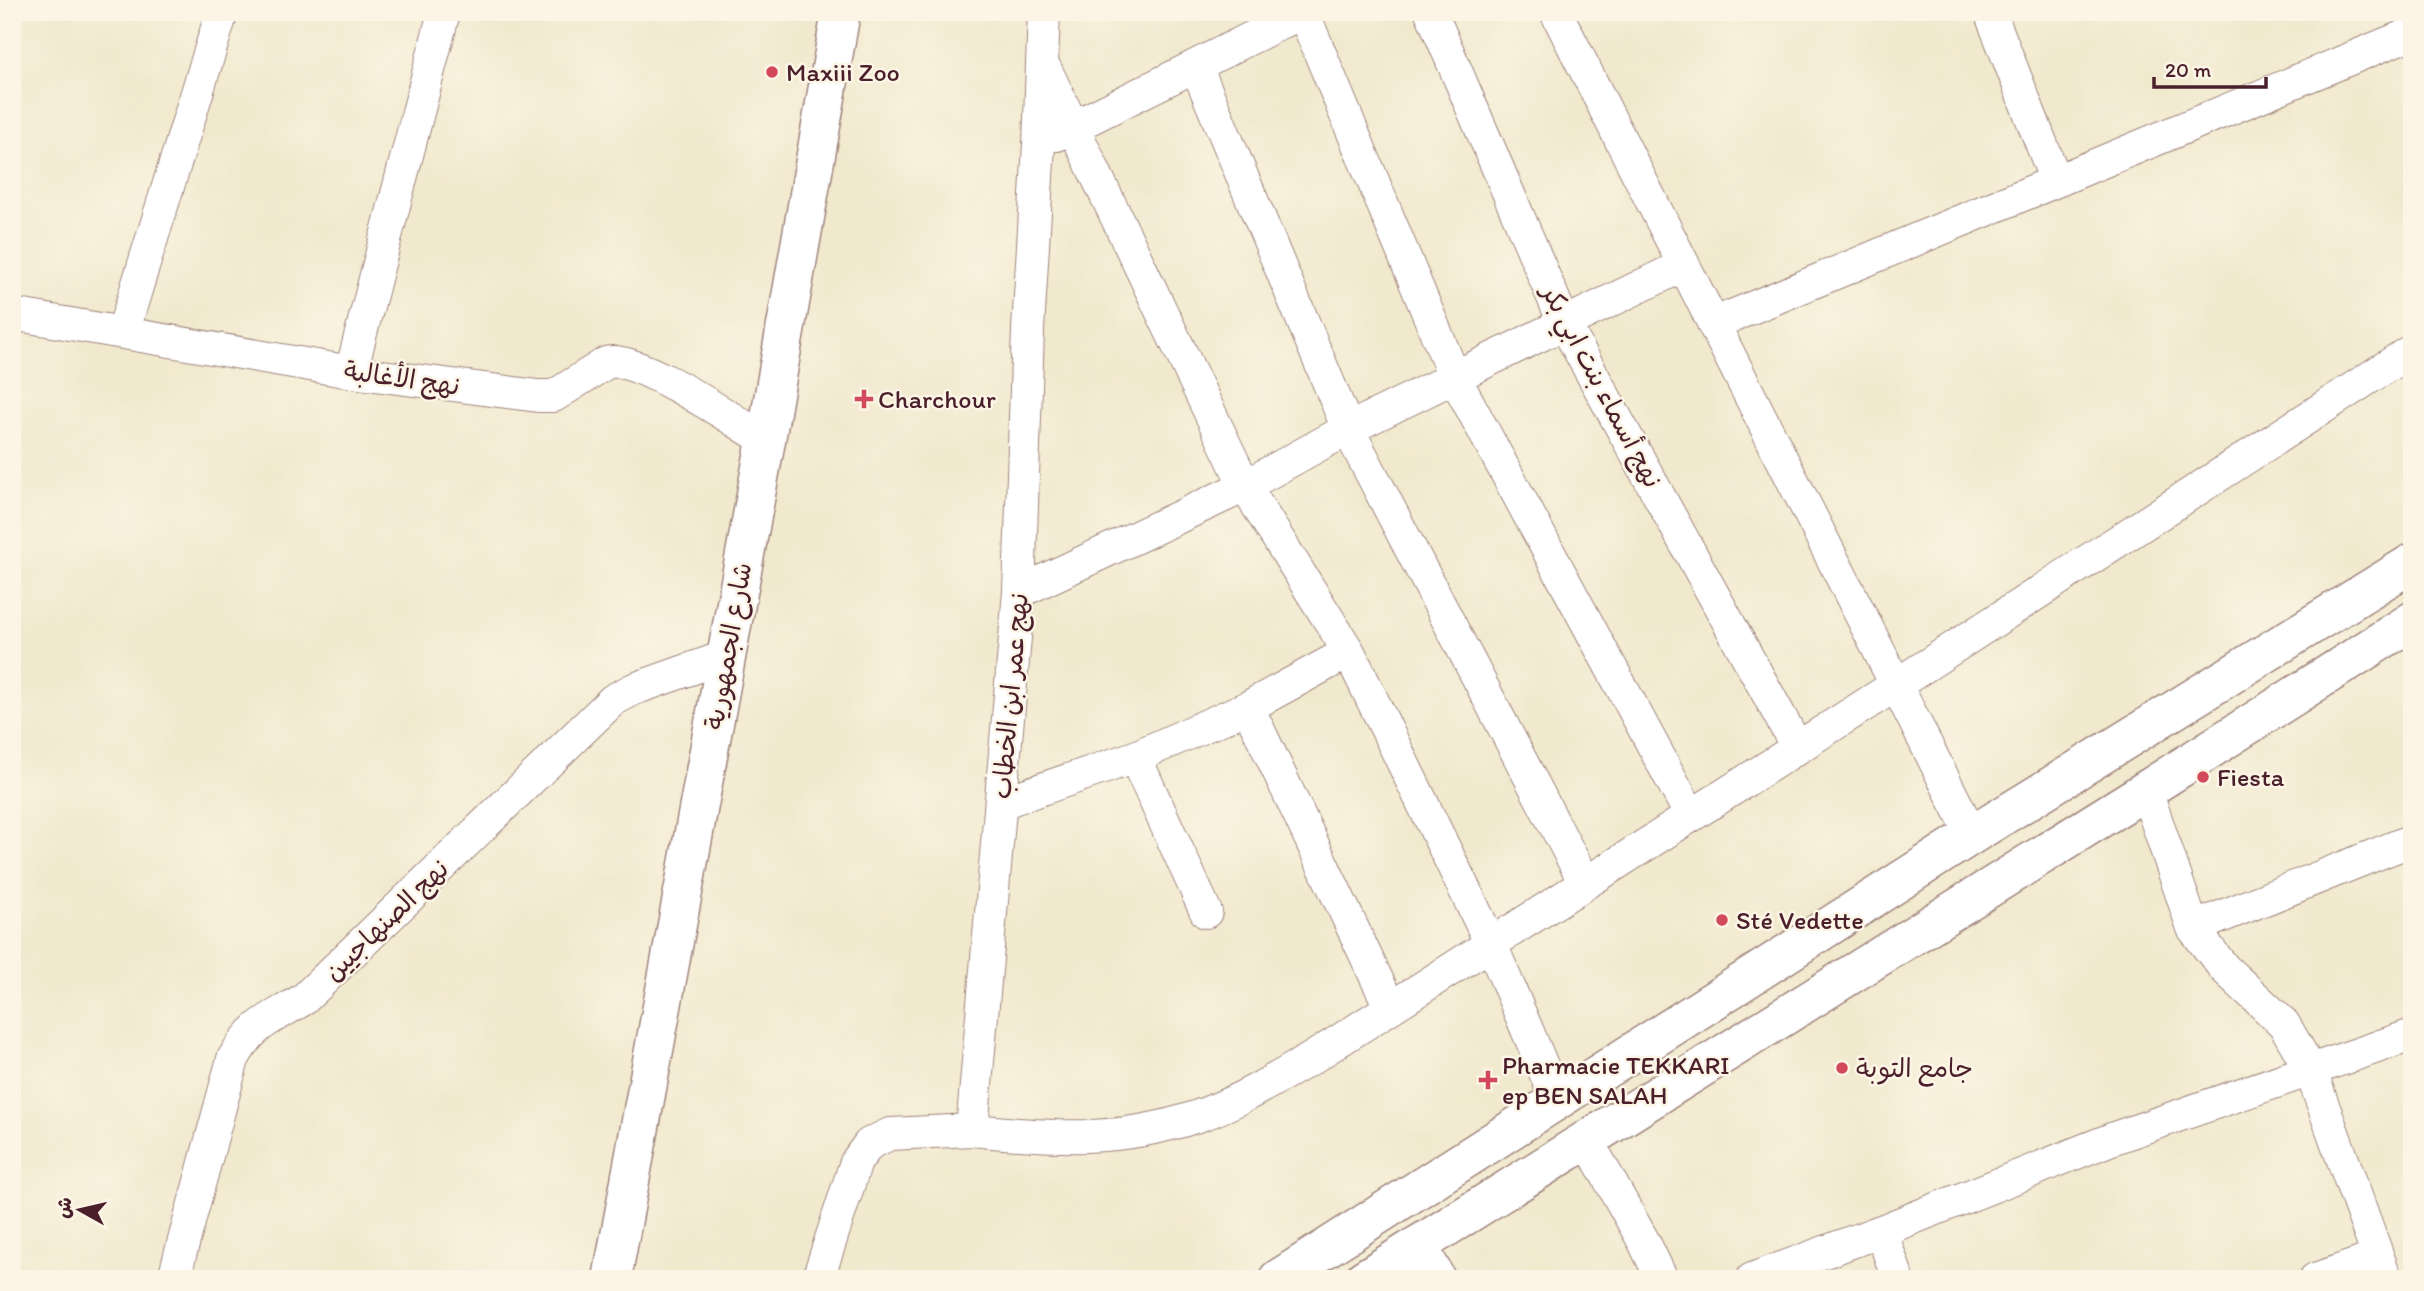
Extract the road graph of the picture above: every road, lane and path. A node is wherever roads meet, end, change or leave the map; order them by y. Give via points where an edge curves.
1 (222, 12) edge
2 (444, 12) edge
3 (841, 12) edge
4 (1044, 12) edge
5 (1303, 12) edge
6 (1431, 12) edge
7 (1556, 12) edge
8 (1990, 12) edge
9 (2412, 33) edge
10 (1042, 62) junction
11 (1196, 66) junction
12 (1073, 127) junction
13 (1040, 144) junction
14 (2056, 181) junction
15 (1684, 265) junction
16 (12, 314) edge
17 (1564, 323) junction
18 (1713, 324) junction
19 (122, 332) junction
20 (2412, 350) edge
21 (351, 372) junction
22 (1454, 376) junction
23 (1348, 429) junction
24 (766, 440) junction
25 (1245, 486) junction
26 (2412, 563) edge
27 (1019, 592) junction
28 (2412, 621) edge
29 (1349, 652) junction
30 (727, 656) junction
31 (1896, 684) junction
32 (1248, 707) junction
33 (1797, 747) junction
34 (1135, 757) junction
35 (2146, 790) junction
36 (1001, 803) junction
37 (1691, 816) junction
38 (1972, 835) junction
39 (2412, 840) edge
40 (1585, 883) junction
41 (1206, 912) dead end
42 (2193, 928) junction
43 (1491, 944) junction
44 (1390, 1007) junction
45 (2412, 1035) edge
46 (2310, 1069) junction
47 (1557, 1101) junction
48 (972, 1130) junction
49 (1587, 1140) junction
50 (1881, 1231) junction
51 (1418, 1245) junction
52 (2382, 1268) edge
53 (171, 1279) edge
54 (612, 1279) edge
55 (818, 1279) edge
56 (1278, 1279) edge
57 (1364, 1279) edge
58 (1436, 1279) edge
59 (1662, 1279) edge
60 (1752, 1279) edge
61 (1898, 1279) edge
62 (2315, 1279) edge

1 - 19 street
2 - 21 street
3 - 24 main road, شارع الجمهورية
4 - 10 street, نهج عمر ابن الخطاب
5 - 11 street
5 - 22 street
6 - 17 street, نهج أسماء بنت ابي بكر
7 - 15 street
8 - 14 street
9 - 14 street
10 - 12 street
10 - 13 street, نهج عمر ابن الخطاب
11 - 12 street
11 - 23 street
12 - 13 street
12 - 25 street
13 - 27 street, نهج عمر ابن الخطاب
14 - 18 street
15 - 17 street
15 - 18 street
16 - 19 street, نهج الأغالبة
17 - 22 street
17 - 33 street, نهج أسماء بنت ابي بكر
18 - 31 street
19 - 21 street, نهج الأغالبة
20 - 31 street
21 - 24 street, نهج الأغالبة via 554,396 613,360 643,369
22 - 23 street
22 - 37 street
23 - 25 street
23 - 40 street
24 - 30 main road, شارع الجمهورية
25 - 27 street
25 - 29 street
26 - 38 main road
27 - 36 street, نهج عمر ابن الخطاب
28 - 35 main road
29 - 32 street
29 - 43 street
30 - 53 street, نهج الصنهاجيين via 620,695 304,999 266,1019 245,1037 233,1059
30 - 54 main road, شارع الجمهورية
31 - 33 street
31 - 38 street
32 - 34 street
32 - 44 street
33 - 37 street
34 - 36 street
34 - 41 street
35 - 42 street
35 - 49 main road
36 - 48 street, نهج عمر ابن الخطاب
37 - 40 street
38 - 47 main road
39 - 42 street
40 - 43 street
42 - 46 street via 2224,968 2284,1024
43 - 44 street
43 - 47 street
44 - 48 street via 1247,1095 1164,1127 1059,1138
45 - 46 street
46 - 50 street via 2114,1138
46 - 52 street
47 - 56 main road
48 - 55 street via 890,1135 869,1144 856,1162
49 - 51 main road
49 - 59 street
50 - 60 street
50 - 61 street
51 - 57 main road
51 - 58 main road
52 - 62 street

